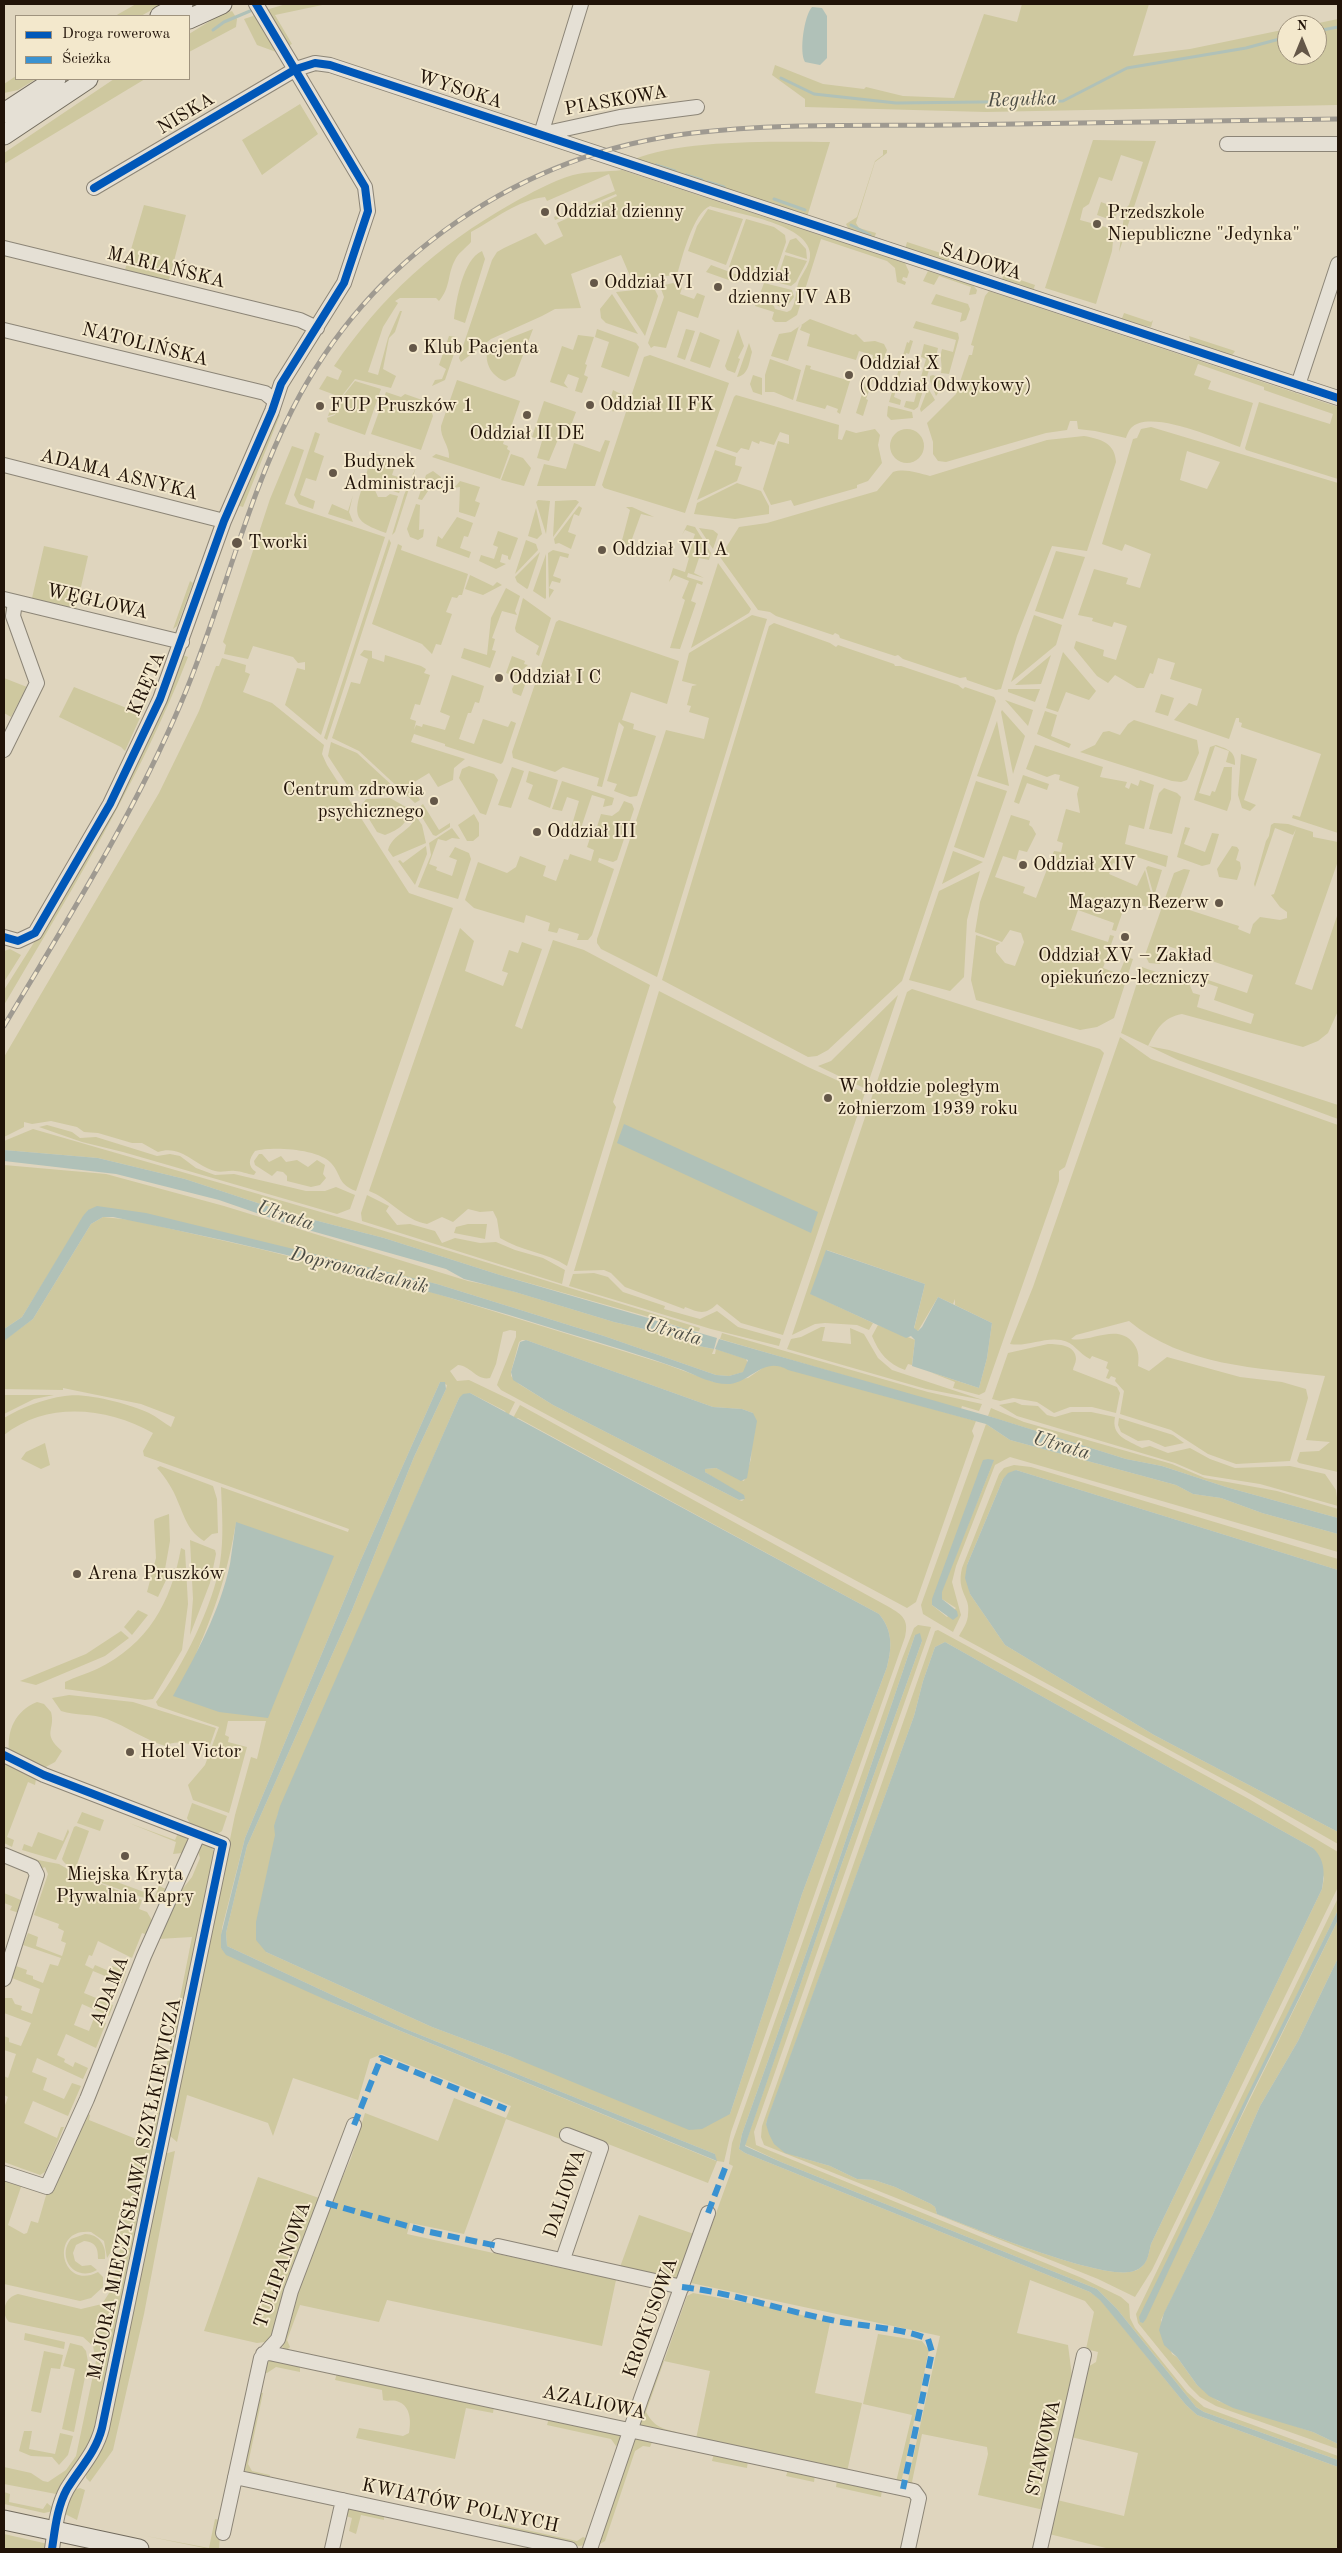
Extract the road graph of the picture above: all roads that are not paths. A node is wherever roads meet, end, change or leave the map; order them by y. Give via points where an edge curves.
1 (183, 4) edge
2 (222, 4) edge
3 (256, 4) edge
4 (581, 4) edge
5 (162, 15) edge
6 (190, 19) edge
7 (296, 69) junction
8 (54, 80) edge
9 (86, 80) edge
10 (697, 107) dead end
11 (4, 113) edge
12 (541, 134) junction
13 (4, 135) edge
14 (1226, 144) dead end
15 (1338, 144) edge
16 (613, 158) joint
17 (94, 188) dead end
18 (4, 248) edge
19 (1338, 264) edge
20 (317, 328) junction
21 (4, 330) edge
22 (1298, 385) junction
23 (1338, 398) edge
24 (275, 401) junction
25 (4, 465) edge
26 (224, 521) junction
27 (9, 600) edge
28 (182, 642) junction
29 (4, 750) edge
30 (4, 939) edge
31 (4, 1756) edge
32 (198, 1835) junction
33 (4, 1855) edge
34 (4, 1979) edge
35 (354, 2125) dead end
36 (567, 2135) dead end
37 (4, 2173) edge
38 (708, 2213) dead end
39 (498, 2246) dead end
40 (563, 2259) junction
41 (682, 2287) junction
42 (263, 2354) junction
43 (1084, 2355) dead end
44 (631, 2430) junction
45 (235, 2477) junction
46 (343, 2500) junction
47 (4, 2520) edge
48 (223, 2533) dead end
49 (54, 2540) edge
50 (139, 2549) edge
51 (332, 2549) edge
52 (570, 2549) edge
53 (590, 2549) edge
54 (908, 2549) edge
55 (1040, 2549) edge

1 - 5 main road
2 - 6 main road
3 - 7 street, KRĘTA
4 - 12 street
7 - 12 street, WYSOKA via 315,63 330,65
7 - 17 street, NISKA
7 - 20 street, KRĘTA via 359,176 368,198 365,224 344,283
8 - 11 main road
9 - 13 main road
10 - 12 street, PIASKOWA via 620,117
12 - 16 street, WYSOKA
14 - 15 street
16 - 22 street, SADOWA
18 - 20 street, MARIAŃSKA via 290,318
19 - 22 street
20 - 24 street, KRĘTA via 283,379
21 - 24 street, NATOLIŃSKA via 265,393
22 - 23 street, SADOWA
24 - 26 street, KRĘTA
25 - 26 street, ADAMA ASNYKA
26 - 28 street, KRĘTA
27 - 28 street, WĘGLOWA
27 - 29 street via 37,683
28 - 30 street, KRĘTA via 160,699 110,804 40,926 35,934 25,939
31 - 32 street via 44,1775
32 - 37 street, ADAMA via 47,2187
32 - 49 street, MAJORA MIECZYSŁAWA SZYŁKIEWICZA via 223,1844 102,2428 95,2447 63,2497
33 - 34 street via 29,1865 37,1872
35 - 42 street, TULIPANOWA via 291,2291 278,2339
36 - 40 street, DALIOWA via 601,2148
38 - 41 street, KROKUSOWA
39 - 40 street
40 - 41 street
41 - 44 street, KROKUSOWA
42 - 44 street, AZALIOWA
42 - 45 street, TULIPANOWA
43 - 55 street, STAWOWA
44 - 53 street, KROKUSOWA
44 - 54 street, AZALIOWA via 910,2490 919,2498
45 - 46 street, KWIATÓW POLNYCH
45 - 48 street, TULIPANOWA
46 - 51 street, KWIATÓW POLNYCH
46 - 52 street, KWIATÓW POLNYCH
47 - 49 main road
49 - 50 main road

